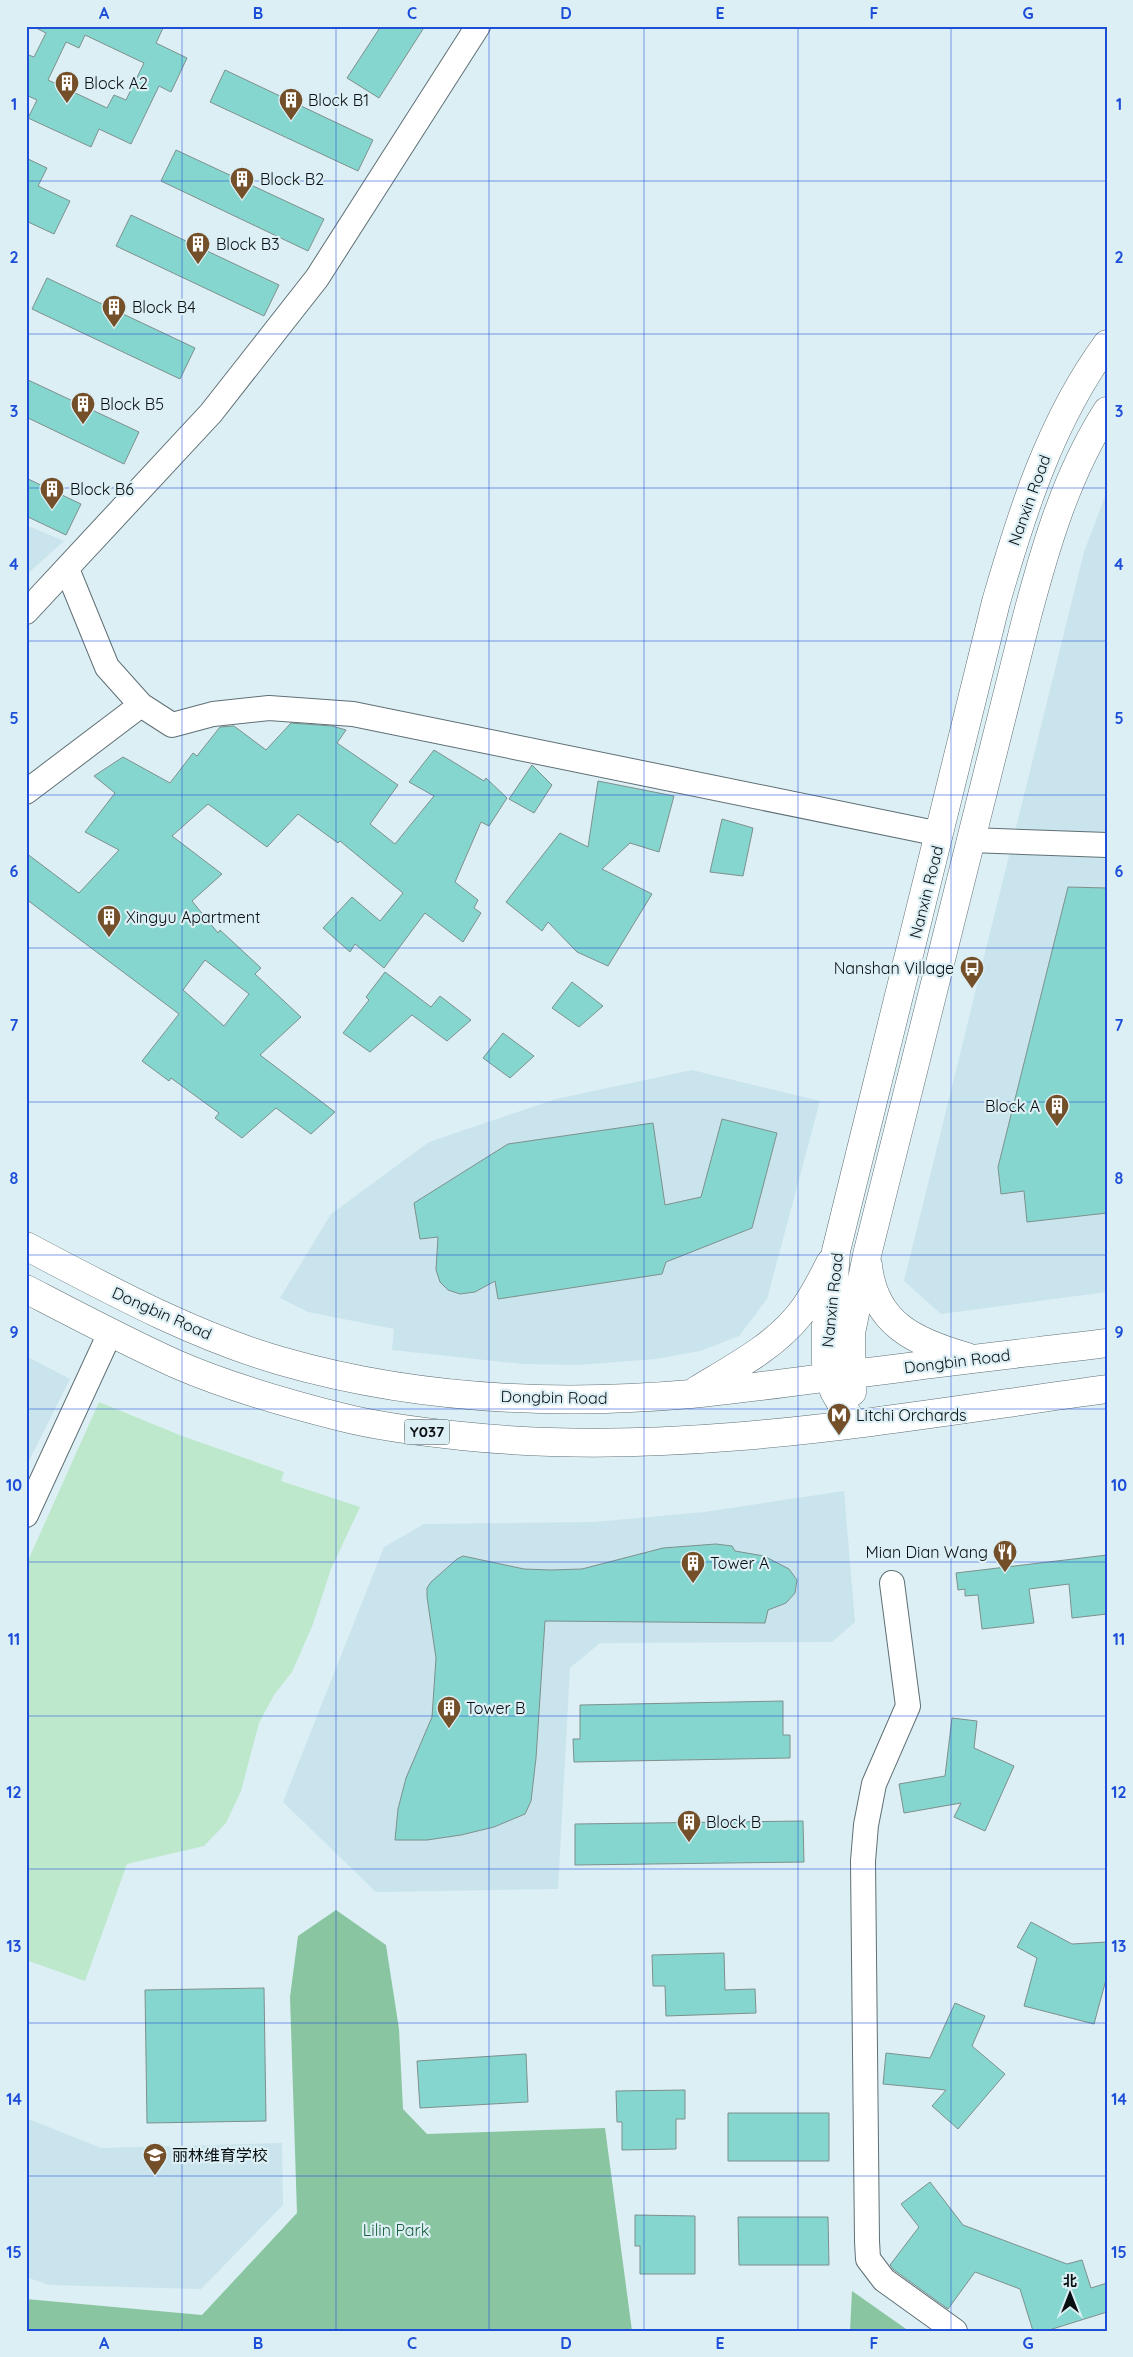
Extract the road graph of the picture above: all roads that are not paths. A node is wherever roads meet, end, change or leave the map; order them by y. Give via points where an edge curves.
1 (478, 26) edge
2 (1107, 344) edge
3 (1107, 411) edge
4 (67, 570) junction
5 (26, 612) edge
6 (141, 705) junction
7 (26, 792) edge
8 (940, 834) junction
9 (970, 840) junction
10 (1107, 845) edge
11 (26, 1246) edge
12 (836, 1251) junction
13 (867, 1255) junction
14 (26, 1289) edge
15 (110, 1333) junction
16 (1107, 1342) edge
17 (976, 1360) junction
18 (840, 1376) junction
19 (1107, 1389) edge
20 (690, 1394) junction
21 (853, 1424) junction
22 (26, 1514) edge
23 (892, 1582) dead end
24 (954, 2331) edge

1 - 4 street via 316,278 211,413
2 - 8 main road, Nanxin Road via 1067,409 1018,526 996,602
3 - 9 main road, Nanxin Road via 1083,453 1051,533
4 - 5 street
4 - 6 street via 107,667
6 - 7 street
6 - 8 street via 172,724 213,714 268,708 353,714
8 - 12 main road, Nanxin Road
9 - 10 street
9 - 13 main road, Nanxin Road
11 - 20 main road, Dongbin Road via 118,1294 200,1331 279,1360 354,1379 436,1393 509,1397 604,1398
12 - 18 main road, Nanxin Road via 833,1294 826,1325 826,1363
12 - 20 main road via 814,1294 781,1334
13 - 17 main road via 874,1295 882,1310 898,1326 948,1352
13 - 18 main road, Nanxin Road via 850,1346
14 - 15 main road, Y037
15 - 21 main road, Y037 via 179,1365 257,1393 344,1418 429,1433 517,1442 643,1443
15 - 22 street
16 - 17 main road, Dongbin Road
17 - 18 main road, Dongbin Road
18 - 20 main road, Dongbin Road
18 - 21 main road, Nanxin Road
19 - 21 main road
23 - 24 street via 908,1706 874,1784 866,1834 866,2241 868,2259 884,2280

